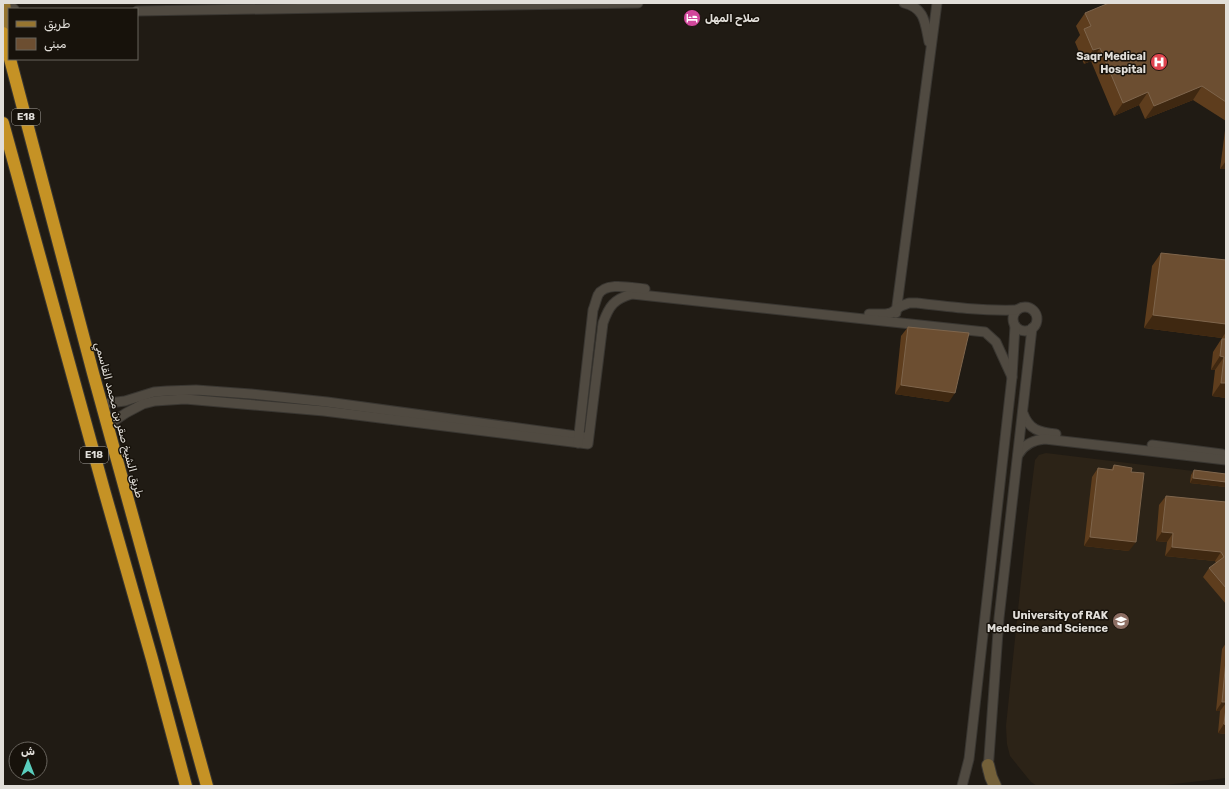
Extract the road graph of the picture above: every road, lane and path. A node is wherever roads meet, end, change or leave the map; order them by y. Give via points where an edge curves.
1 (6, 3) edge
2 (638, 3) edge
3 (904, 3) edge
4 (937, 3) edge
5 (138, 11) edge
6 (8, 25) edge
7 (3, 33) edge
8 (931, 49) junction
9 (8, 50) edge
10 (12, 62) edge
11 (3, 123) edge
12 (5, 134) edge
13 (897, 310) junction
14 (1016, 310) junction
15 (895, 322) junction
16 (1015, 326) junction
17 (1032, 328) junction
18 (1012, 377) junction
19 (109, 403) dead end
20 (1023, 413) junction
21 (114, 421) dead end
22 (578, 440) junction
23 (1226, 454) edge
24 (1018, 456) junction
25 (1226, 460) edge
26 (988, 764) junction
27 (202, 772) junction
28 (186, 786) edge
29 (207, 786) edge
30 (212, 786) edge
31 (962, 786) edge
32 (989, 786) edge
33 (996, 786) edge

1 - 6 main road
2 - 5 street
3 - 8 street via 919,10 925,20
4 - 8 street
7 - 9 highway
8 - 13 street
10 - 27 highway, طريق الشيخ صقر بن محمد القاسمي / E18 via 93,373
11 - 12 highway, E18
12 - 28 highway, E18
13 - 14 street via 901,306 917,303 972,310
13 - 15 street
13 - 22 street via 876,315 613,286 604,289 598,294 593,310
14 - 16 street via 1012,321
14 - 17 street via 1024,307 1035,312 1037,321
15 - 18 street via 985,332 996,342
15 - 22 street via 632,294 622,297 607,310 603,323 588,444
16 - 17 street via 1025,331
16 - 18 street
17 - 20 street
18 - 31 street via 969,759
19 - 22 street via 167,390 251,394 327,402
20 - 23 street via 1033,428 1046,433
20 - 24 street
21 - 22 street via 143,404 185,399 324,411
24 - 25 street via 1031,442 1044,439
24 - 26 street via 999,618
26 - 32 street
26 - 33 main road
27 - 29 highway, طريق الشيخ صقر بن محمد القاسمي / E18
27 - 30 highway

